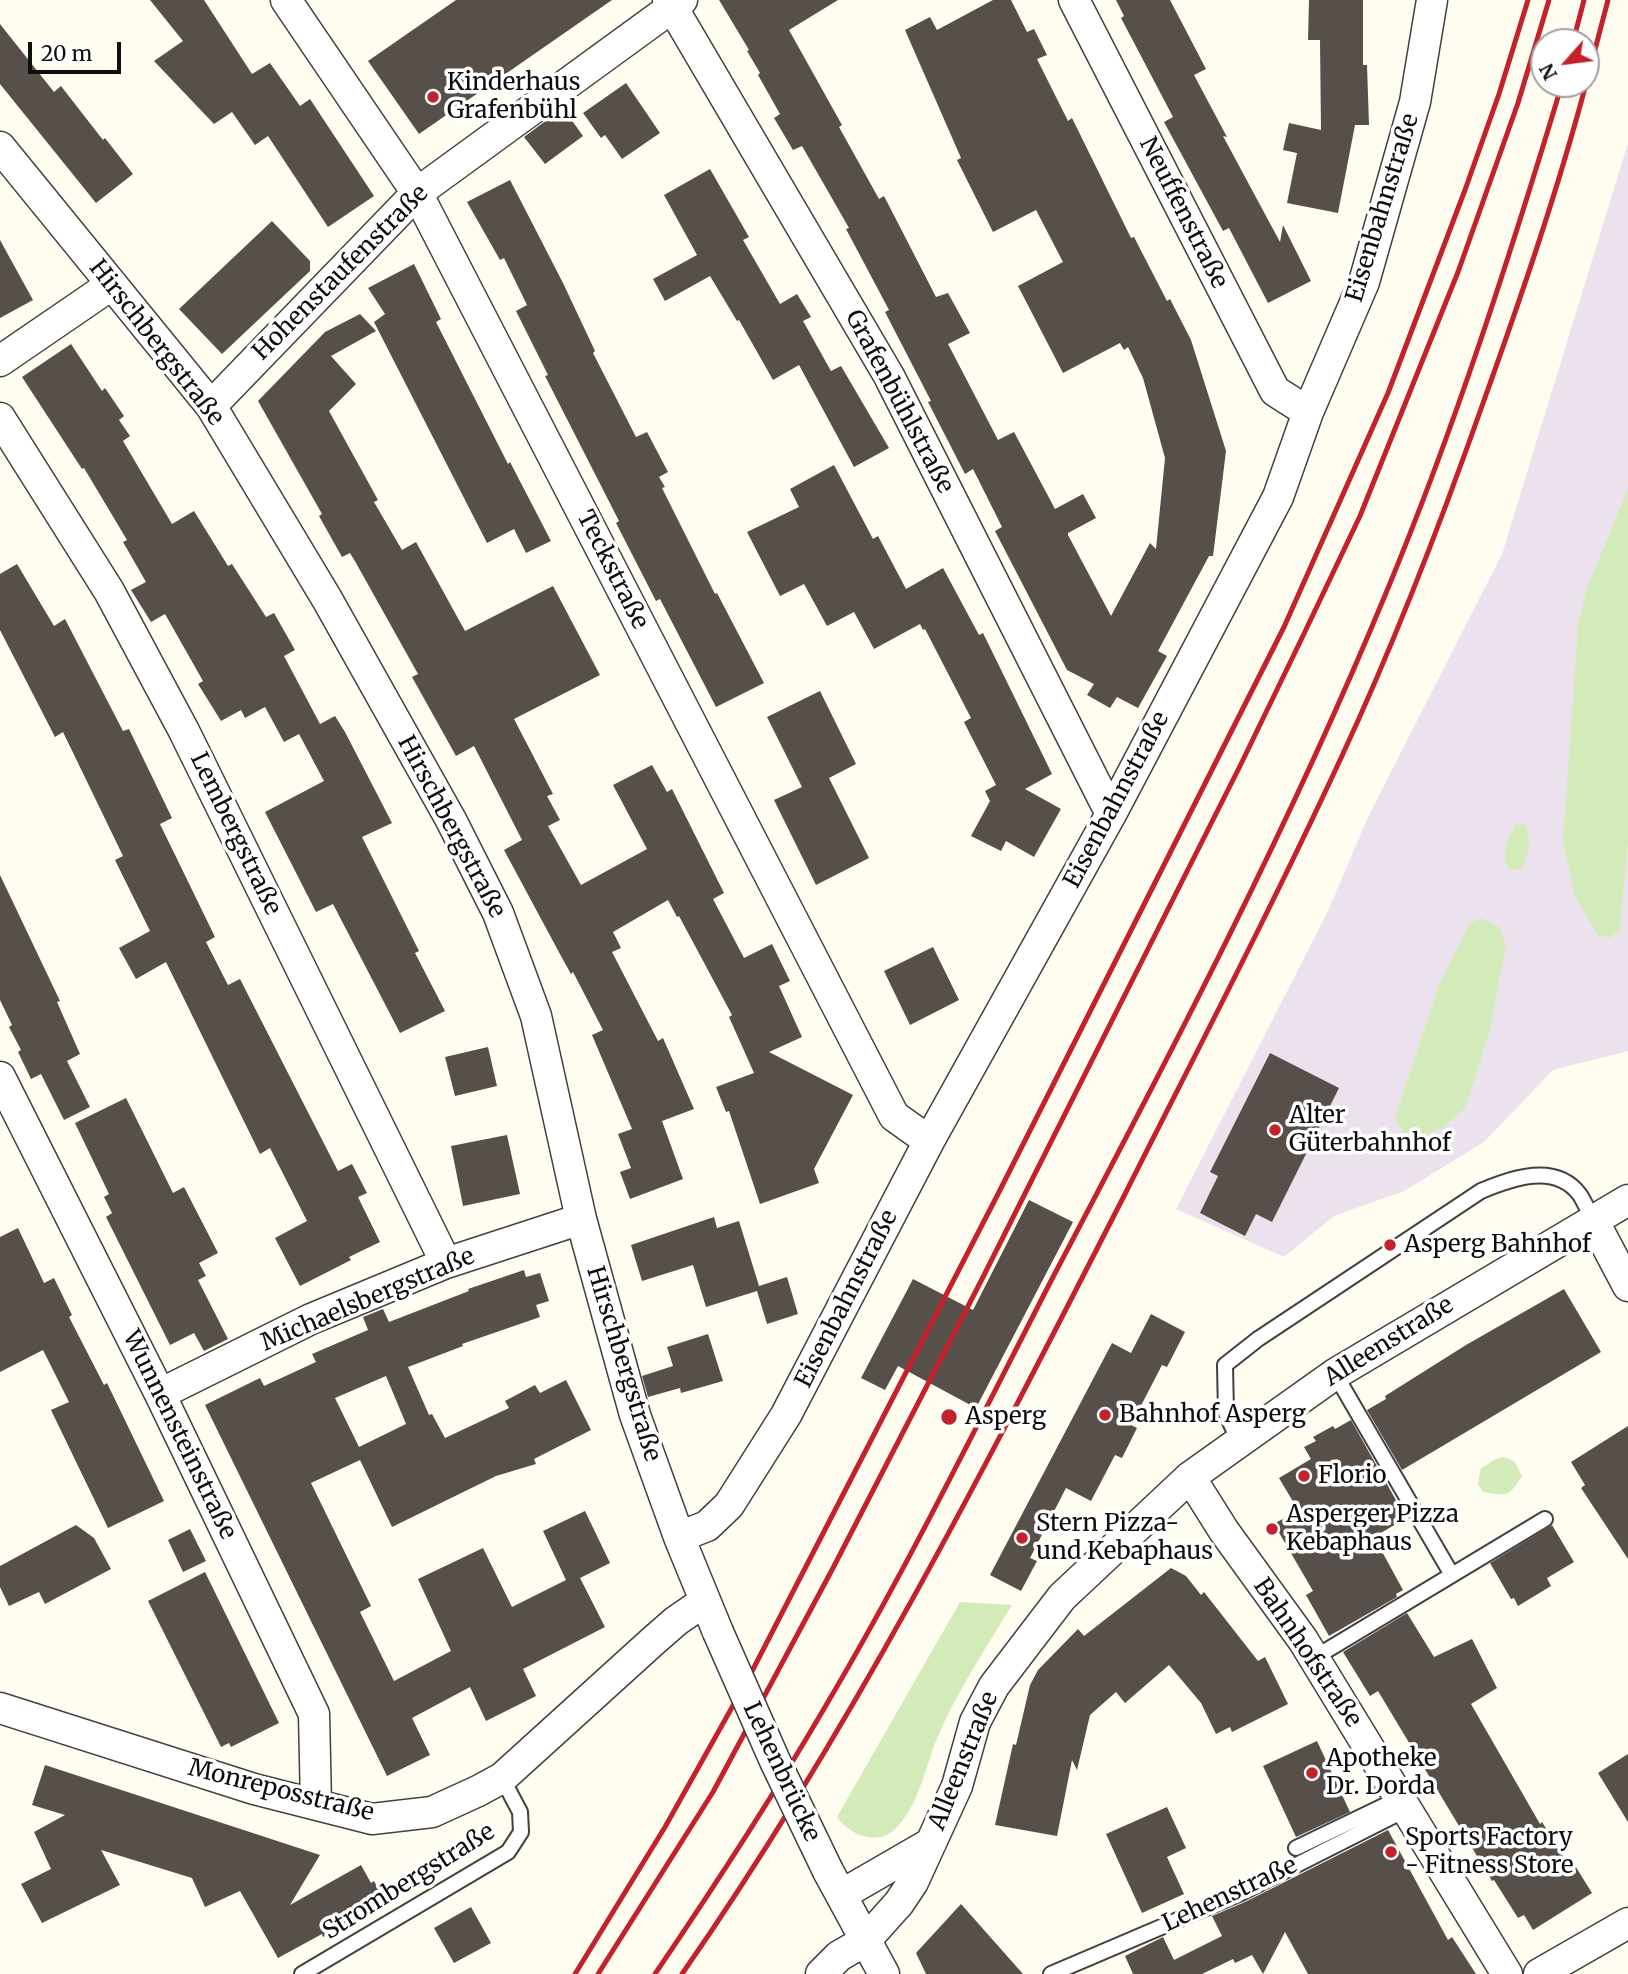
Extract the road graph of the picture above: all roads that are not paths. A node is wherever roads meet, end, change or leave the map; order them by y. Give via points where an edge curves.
1 (286, 0) edge
2 (1074, 0) edge
3 (1432, 0) edge
4 (674, 2) edge
5 (0, 147) edge
6 (416, 193) junction
7 (111, 285) junction
8 (0, 361) edge
9 (211, 406) junction
10 (1308, 412) junction
11 (0, 418) edge
12 (1111, 814) junction
13 (0, 1077) edge
14 (929, 1141) junction
15 (1628, 1200) edge
16 (581, 1219) junction
17 (1593, 1220) junction
18 (446, 1264) junction
19 (1628, 1286) edge
20 (1335, 1374) junction
21 (160, 1394) junction
22 (1239, 1442) junction
23 (1190, 1477) junction
24 (1545, 1520) dead end
25 (679, 1537) junction
26 (1452, 1575) junction
27 (705, 1601) junction
28 (1314, 1658) junction
29 (0, 1708) edge
30 (502, 1778) junction
31 (316, 1804) junction
32 (1404, 1804) junction
33 (931, 1843) junction
34 (1296, 1848) dead end
35 (834, 1883) junction
36 (1628, 1923) edge
37 (865, 1941) junction
38 (302, 1974) edge
39 (821, 1974) edge
40 (884, 1974) edge
41 (1051, 1974) edge
42 (1507, 1974) edge
43 (1539, 1974) edge

1 - 6 street, Teckstraße
2 - 10 street, Neuffenstraße via 1275,391
3 - 10 street, Eisenbahnstraße via 1415,102 1364,282
4 - 6 street, Hohenstaufenstraße
4 - 12 street, Grafenbühlstraße via 889,376
5 - 7 street, Hirschbergstraße
6 - 9 street, Hohenstaufenstraße
6 - 14 street, Teckstraße via 894,1116
7 - 8 street
7 - 9 street, Hirschbergstraße
9 - 16 street, Hirschbergstraße via 334,611 498,913 536,1016
10 - 12 street, Eisenbahnstraße via 1278,497
11 - 18 street, Lembergstraße via 109,591 184,731
12 - 14 street, Eisenbahnstraße
13 - 21 street, Wunnensteinstraße
14 - 25 street, Eisenbahnstraße via 786,1415 729,1505 707,1526
15 - 17 street, Alleenstraße
16 - 18 street, Michaelsbergstraße
16 - 25 street, Hirschbergstraße via 635,1415
17 - 19 street
17 - 20 street, Alleenstraße
17 - 22 lane via 1578,1193 1559,1177 1529,1175 1482,1191 1225,1365 1227,1413
18 - 21 street, Michaelsbergstraße via 311,1319
20 - 22 street, Alleenstraße
20 - 26 lane
21 - 31 street, Wunnensteinstraße via 314,1714
22 - 23 street, Alleenstraße
23 - 28 street, Bahnhofstraße
23 - 33 street, Alleenstraße via 1062,1597 1016,1654 975,1722 957,1786
24 - 26 lane
25 - 27 street, Hirschbergstraße
26 - 28 lane
27 - 30 street, Monreposstraße via 660,1634
27 - 35 street, Lehenbrücke, bridge
28 - 32 street, Bahnhofstraße
29 - 31 street, Monreposstraße via 254,1789
30 - 31 street, Monreposstraße via 432,1812 372,1819
30 - 38 lane, Strombergstraße via 520,1812 521,1832 508,1852
32 - 34 lane
32 - 41 lane, Lehenstraße via 1241,1892
32 - 42 street, Bahnhofstraße
33 - 35 street, Alleenstraße
33 - 37 street, Alleenstraße via 899,1903
35 - 37 street, Lehenbrücke
36 - 43 street
37 - 39 street, Alleenstraße via 839,1956
37 - 40 street

